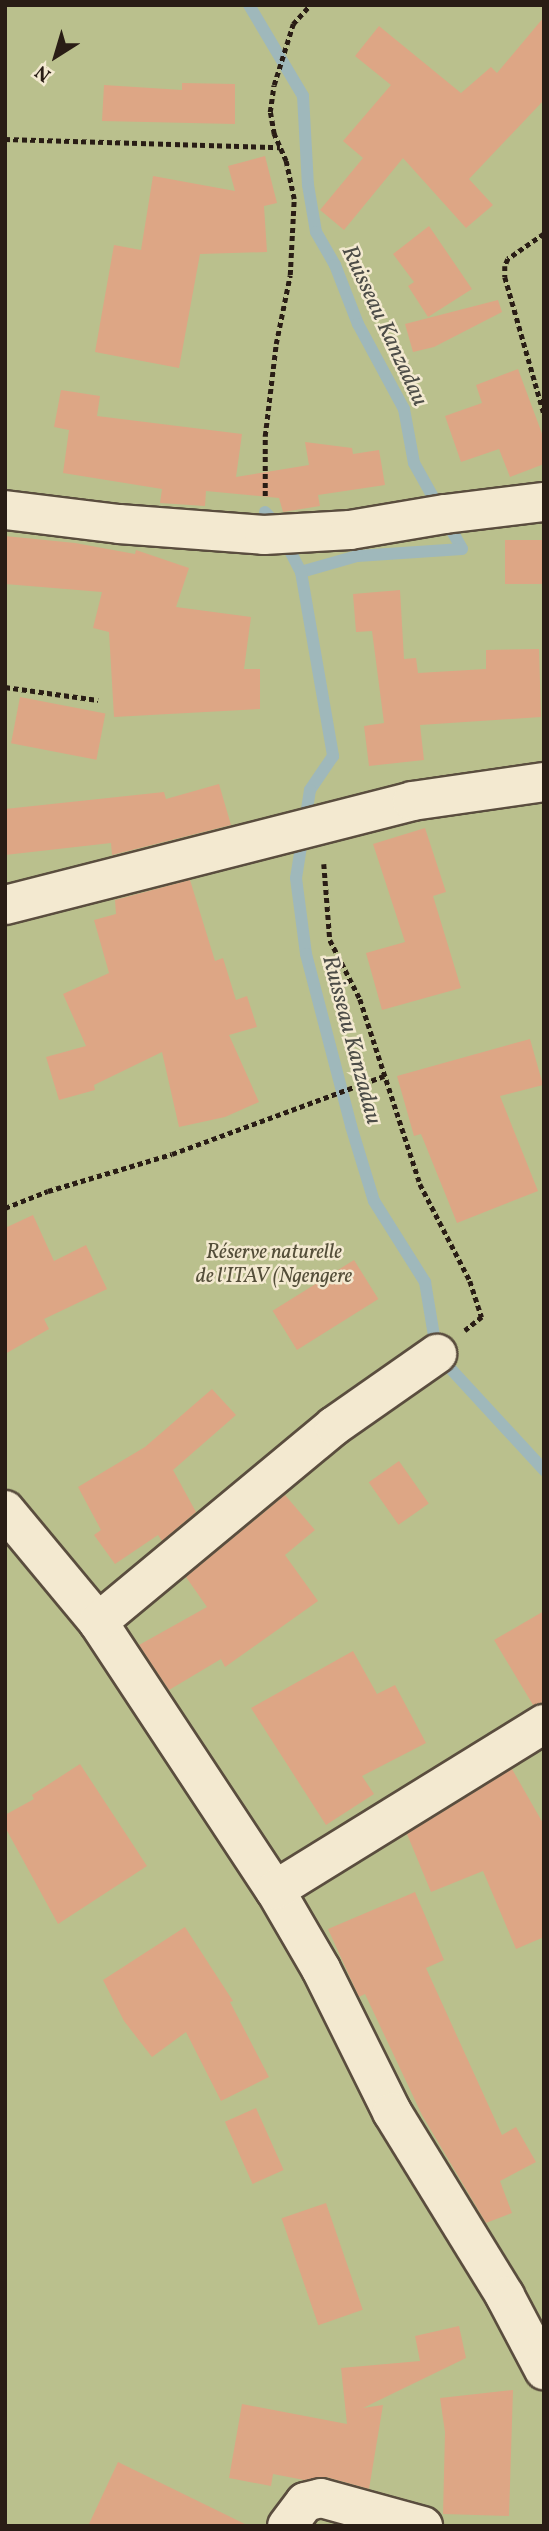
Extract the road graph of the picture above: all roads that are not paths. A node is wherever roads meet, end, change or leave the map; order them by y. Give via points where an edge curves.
1 (544, 502) edge
2 (5, 510) edge
3 (544, 782) edge
4 (5, 905) edge
5 (437, 1354) road end
6 (5, 1510) edge
7 (97, 1622) junction
8 (544, 1724) edge
9 (275, 1890) junction
10 (544, 2370) edge
11 (287, 2526) edge
12 (423, 2526) edge

1 - 2 street via 350,530 264,535
3 - 4 street via 412,801
5 - 7 street via 334,1426
6 - 7 street
7 - 9 street
8 - 9 street
9 - 10 street via 321,1969 392,2112 505,2296
11 - 12 street via 305,2502 321,2498

